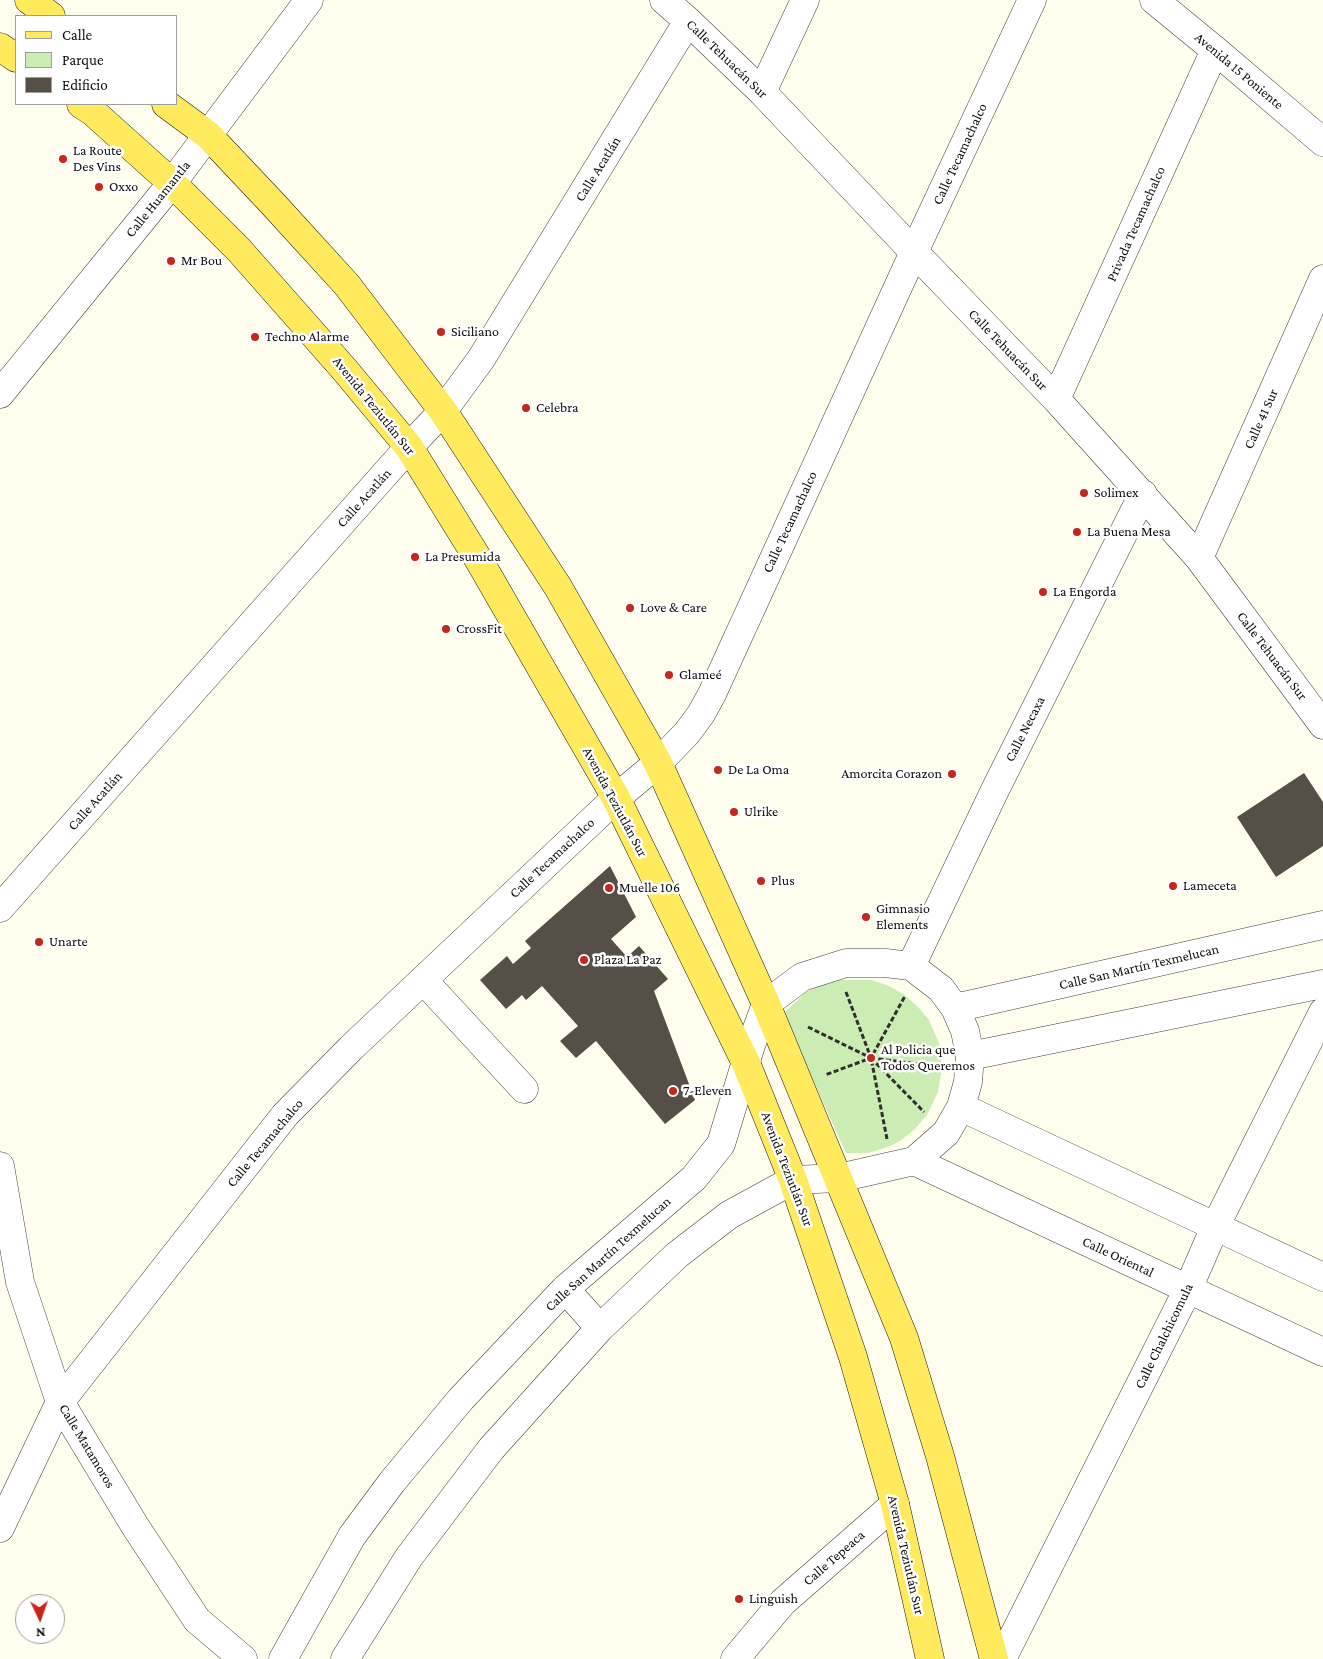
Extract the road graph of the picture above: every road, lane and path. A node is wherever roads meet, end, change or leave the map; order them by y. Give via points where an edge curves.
1 (29, 0) edge
2 (309, 0) edge
3 (664, 0) edge
4 (804, 0) edge
5 (1032, 0) edge
6 (1154, 0) edge
7 (49, 15) edge
8 (688, 21) junction
9 (0, 47) edge
10 (1215, 50) junction
11 (15, 57) edge
12 (762, 92) junction
13 (82, 105) edge
14 (167, 105) edge
15 (208, 135) junction
16 (1323, 142) edge
17 (172, 183) junction
18 (914, 252) junction
19 (1322, 284) edge
20 (0, 394) edge
21 (1056, 399) junction
22 (443, 411) junction
23 (409, 447) junction
24 (1143, 494) junction
25 (1199, 558) junction
26 (1323, 725) edge
27 (658, 763) junction
28 (616, 798) junction
29 (0, 908) edge
30 (1323, 925) edge
31 (910, 966) junction
32 (423, 980) junction
33 (1323, 984) edge
34 (845, 988) dead end
35 (912, 1001) dead end
36 (766, 1004) junction
37 (955, 1008) junction
38 (1323, 1012) edge
39 (800, 1023) dead end
40 (970, 1056) junction
41 (871, 1058) junction
42 (941, 1059) dead end
43 (746, 1063) junction
44 (942, 1067) junction
45 (941, 1075) dead end
46 (821, 1076) dead end
47 (524, 1089) dead end
48 (961, 1107) junction
49 (927, 1115) dead end
50 (888, 1147) dead end
51 (914, 1161) junction
52 (0, 1166) edge
53 (839, 1178) junction
54 (793, 1180) junction
55 (1215, 1227) junction
56 (1323, 1277) edge
57 (565, 1289) junction
58 (1188, 1289) junction
59 (600, 1328) junction
60 (1323, 1352) edge
61 (60, 1402) junction
62 (896, 1504) junction
63 (0, 1528) edge
64 (243, 1659) edge
65 (283, 1659) edge
66 (345, 1659) edge
67 (735, 1659) edge
68 (930, 1659) edge
69 (994, 1659) edge
70 (1002, 1659) edge

1 - 7 main road
2 - 15 street, Calle Huamantla
3 - 8 street, Calle Tehuacán Sur
4 - 12 street
5 - 18 street, Calle Tecamachalco
6 - 10 street, Avenida 15 Poniente
8 - 12 street, Calle Tehuacán Sur
8 - 22 street, Calle Acatlán via 481,359
9 - 11 main road
10 - 16 street, Avenida 15 Poniente
10 - 21 street, Privada Tecamachalco
12 - 18 street, Calle Tehuacán Sur
13 - 17 main road, Avenida Teziutlán Sur
14 - 15 main road
15 - 17 street, Calle Huamantla
15 - 22 main road via 347,285
17 - 20 street, Calle Huamantla
17 - 23 main road, Avenida Teziutlán Sur via 238,250
18 - 21 street, Calle Tehuacán Sur
18 - 27 street, Calle Tecamachalco via 712,694 687,733
19 - 25 street, Calle 41 Sur
21 - 24 street, Calle Tehuacán Sur
22 - 23 street, Calle Acatlán
22 - 27 main road via 558,587
23 - 28 main road, Avenida Teziutlán Sur via 480,562
23 - 29 street, Calle Acatlán
24 - 25 street, Calle Tehuacán Sur
24 - 31 street, Calle Necaxa
25 - 26 street, Calle Tehuacán Sur
27 - 28 street, Calle Tecamachalco
27 - 36 main road
28 - 32 street, Calle Tecamachalco
28 - 43 main road, Avenida Teziutlán Sur
30 - 37 street, Calle San Martín Texmelucan
31 - 36 street via 846,963 802,977
31 - 37 street via 941,989
32 - 47 street
32 - 61 street, Calle Tecamachalco via 285,1115
33 - 40 street
34 - 41 path
35 - 41 path via 905,995
36 - 43 street, Calle San Martín Texmelucan
36 - 53 main road
37 - 40 street via 965,1031
38 - 55 street, Calle Chalchicomula
39 - 41 path
40 - 48 street via 968,1082
41 - 44 path
41 - 46 path
41 - 49 path
41 - 50 path
42 - 44 path
43 - 54 main road, Avenida Teziutlán Sur
43 - 57 street, Calle San Martín Texmelucan via 721,1144 694,1178
44 - 45 path
48 - 51 street via 946,1133
48 - 55 street
51 - 53 street
51 - 58 street, Calle Oriental
52 - 61 street, Calle Matamoros via 20,1282
53 - 54 street
53 - 69 main road via 904,1338 940,1456
54 - 59 street via 729,1215 677,1255
54 - 62 main road, Avenida Teziutlán Sur via 853,1357
55 - 56 street
55 - 58 street, Calle Chalchicomula
57 - 59 street
57 - 65 street, Calle San Martín Texmelucan via 461,1399 392,1482 352,1536
58 - 60 street, Calle Oriental
58 - 70 street, Calle Chalchicomula
59 - 66 street via 491,1448 409,1557
61 - 63 street, Calle Tecamachalco
61 - 64 street, Calle Matamoros via 135,1526 198,1620
62 - 67 street, Calle Tepeaca via 783,1602
62 - 68 main road, Avenida Teziutlán Sur

